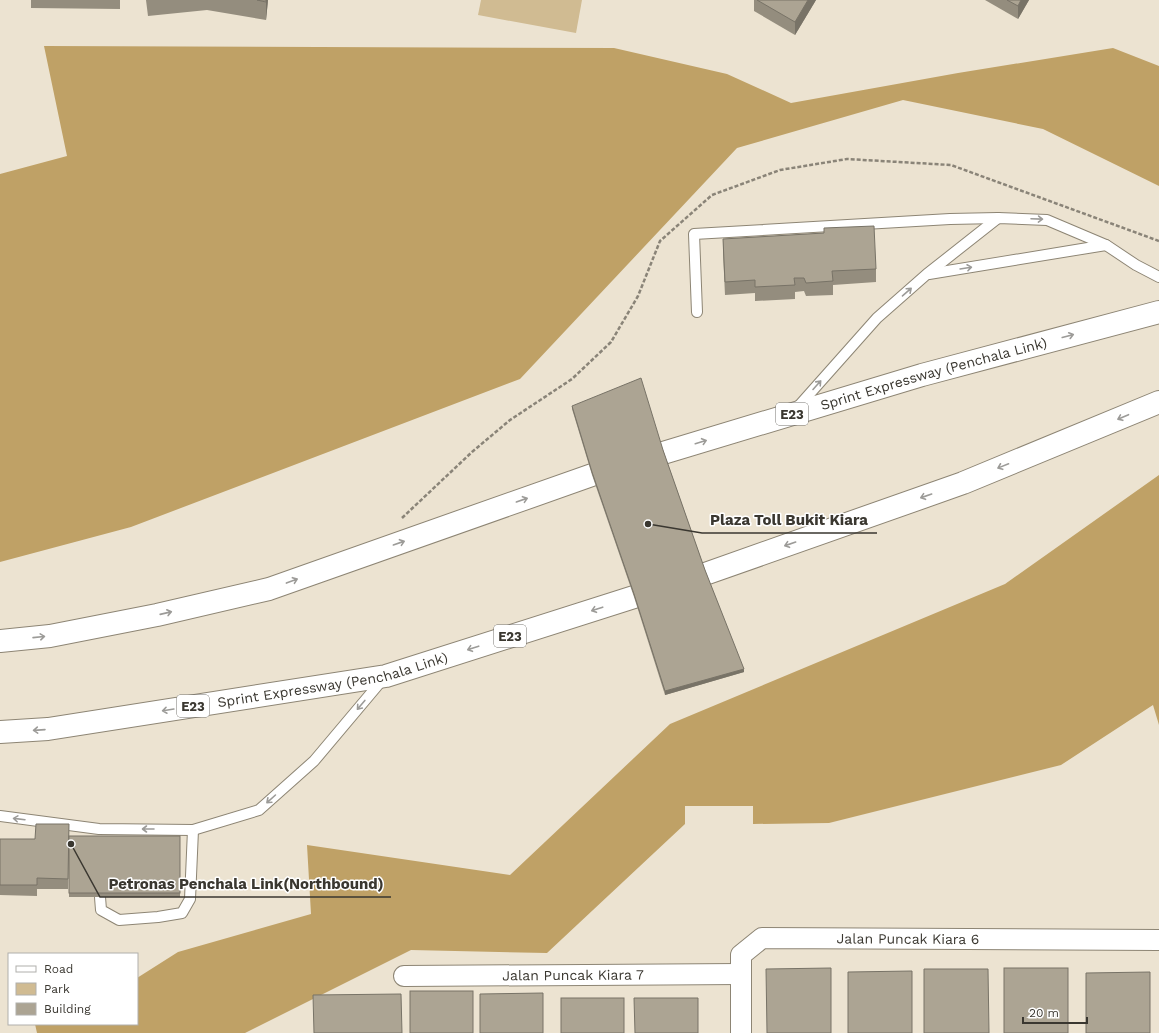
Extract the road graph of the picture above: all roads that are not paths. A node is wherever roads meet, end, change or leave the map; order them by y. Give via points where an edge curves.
1 (998, 218) junction
2 (1106, 245) junction
3 (927, 274) junction
4 (1159, 277) edge
5 (696, 312) dead end
6 (1159, 312) edge
7 (1159, 402) edge
8 (791, 414) junction
9 (663, 454) edge
10 (592, 475) edge
11 (705, 574) edge
12 (634, 597) edge
13 (0, 641) edge
14 (386, 676) junction
15 (0, 732) edge
16 (0, 816) edge
17 (193, 830) junction
18 (100, 897) edge
19 (1159, 940) edge
20 (741, 974) junction
21 (404, 976) dead end
22 (741, 1033) edge

1 -> 2 lane via 1047,220
1 - 3 lane
1 - 5 lane via 694,234
3 -> 2 lane
2 - 4 lane
8 -> 3 lane via 877,318
8 -> 6 highway, Sprint Expressway (Penchala Link) / E23
7 -> 11 highway via 963,483
9 -> 8 highway, Sprint Expressway (Penchala Link) / E23
13 -> 10 highway via 50,636 269,590
12 -> 14 highway, Sprint Expressway (Penchala Link) / E23
14 -> 15 highway, Sprint Expressway (Penchala Link) / E23 via 48,729
14 -> 17 lane via 314,761 259,810
17 -> 16 lane via 99,834
17 - 18 lane via 190,899 182,913 119,920 101,910
19 - 20 street, Jalan Puncak Kiara 6 via 762,938 741,955
20 - 21 street, Jalan Puncak Kiara 7
20 - 22 street, Jalan Puncak Kiara 6

